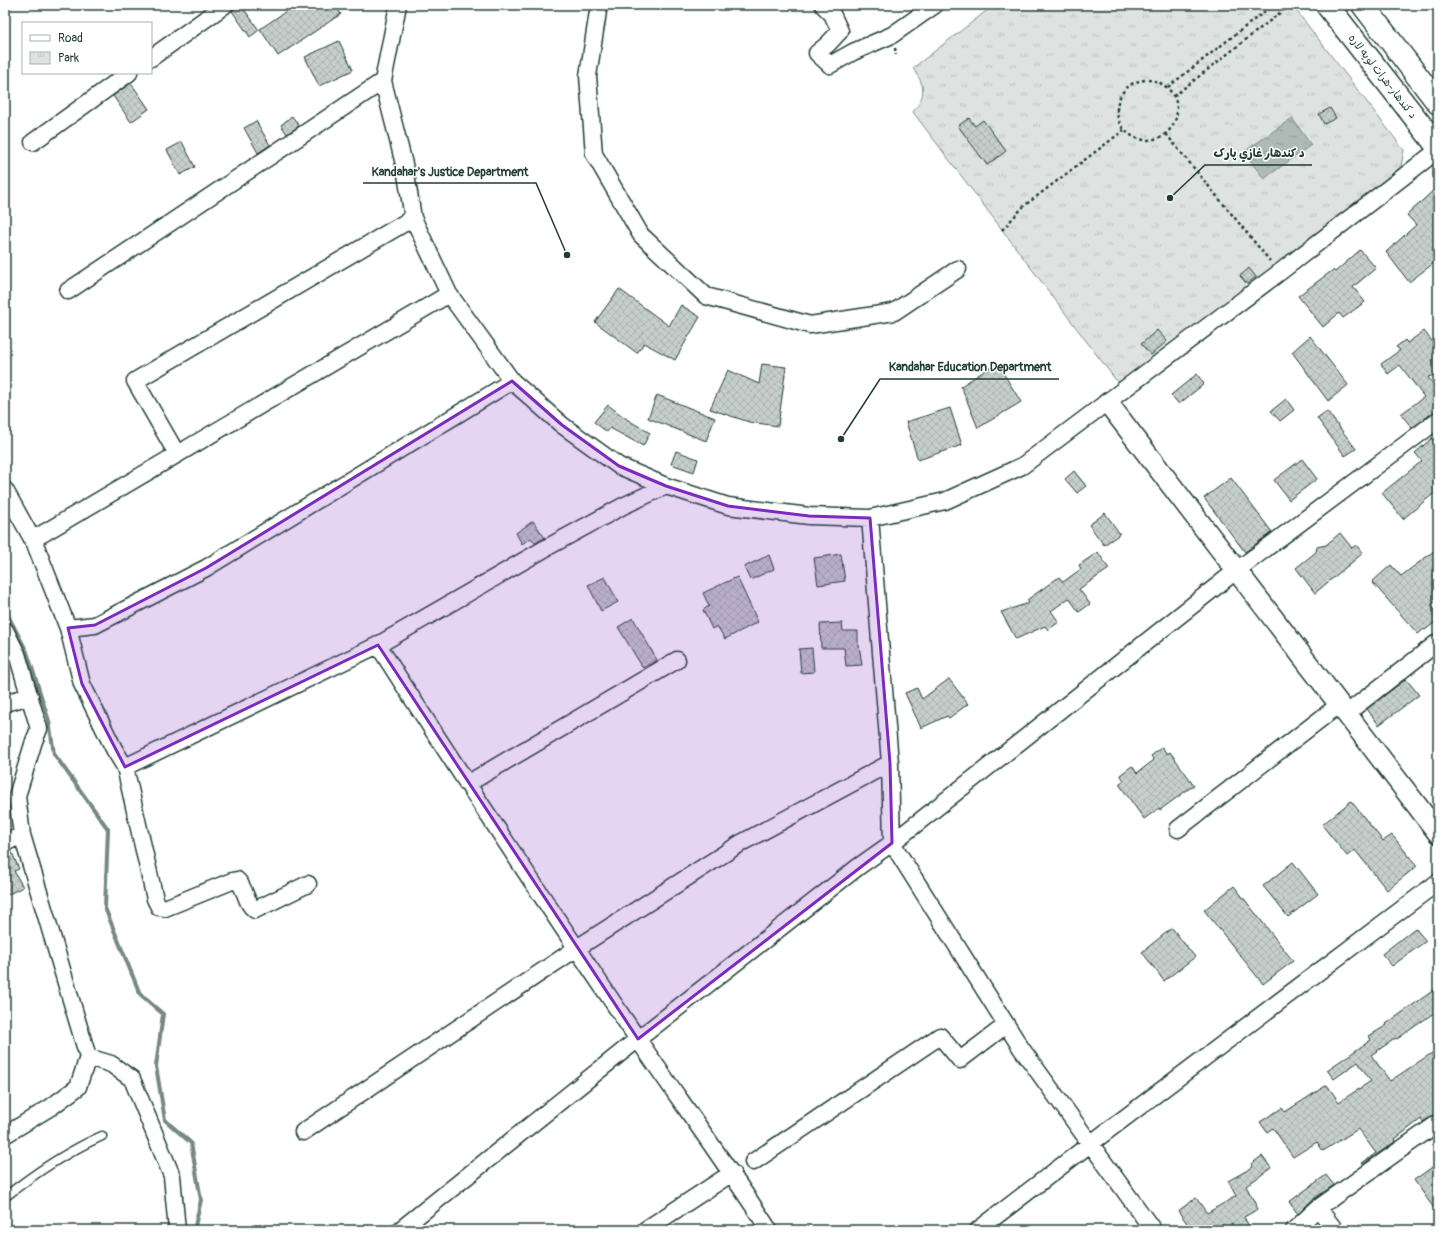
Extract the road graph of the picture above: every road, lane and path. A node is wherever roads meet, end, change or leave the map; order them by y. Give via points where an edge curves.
1 (225, 5) edge
2 (398, 5) edge
3 (597, 5) edge
4 (823, 5) edge
5 (935, 5) edge
6 (1273, 5) edge
7 (1290, 5) edge
8 (1327, 5) edge
9 (1363, 5) edge
10 (152, 57) edge
11 (128, 74) edge
12 (383, 81) junction
13 (1168, 87) junction
14 (1174, 96) junction
15 (1438, 103) edge
16 (1124, 130) junction
17 (1166, 134) junction
18 (33, 142) dead end
19 (1438, 147) edge
20 (1438, 150) edge
21 (413, 218) junction
22 (1002, 230) dead end
23 (958, 269) dead end
24 (1280, 272) junction
25 (68, 291) dead end
26 (449, 294) junction
27 (512, 381) junction
28 (1108, 403) junction
29 (1438, 420) edge
30 (177, 454) junction
31 (666, 486) junction
32 (5, 490) edge
33 (870, 518) junction
34 (32, 540) junction
35 (1237, 570) junction
36 (68, 628) junction
37 (5, 630) edge
38 (1438, 642) edge
39 (378, 645) junction
40 (677, 660) dead end
41 (30, 696) junction
42 (5, 703) edge
43 (1343, 709) junction
44 (890, 763) junction
45 (125, 766) junction
46 (467, 784) junction
47 (1178, 829) dead end
48 (1438, 833) edge
49 (22, 835) junction
50 (5, 843) edge
51 (892, 843) junction
52 (1438, 882) edge
53 (308, 884) dead end
54 (577, 948) junction
55 (1006, 1025) junction
56 (638, 1038) junction
57 (88, 1057) junction
58 (1438, 1123) edge
59 (303, 1132) dead end
60 (5, 1135) edge
61 (102, 1136) dead end
62 (1090, 1144) junction
63 (753, 1162) dead end
64 (732, 1173) junction
65 (5, 1197) edge
66 (1318, 1208) junction
67 (177, 1230) edge
68 (400, 1230) edge
69 (645, 1230) edge
70 (769, 1230) edge
71 (978, 1230) edge
72 (1152, 1230) edge
73 (1294, 1230) edge
74 (1334, 1230) edge

1 - 10 street
2 - 12 street
3 - 23 street via 588,76 594,154 641,235 706,296 810,325 894,312
4 - 5 street via 832,14 840,31 817,53 830,65 892,35
6 - 13 path
7 - 14 path
8 - 19 highway, د کندهار-هرات لويه لاره
9 - 15 highway
11 - 18 street
12 - 21 street via 406,168
12 - 25 street
13 - 14 path
13 - 16 path via 1149,79 1130,84 1122,92 1116,111
14 - 17 path via 1177,116
16 - 17 path via 1131,136 1144,140 1158,139
16 - 22 path via 1024,206
17 - 24 path
20 - 24 street
21 - 26 street
21 - 30 street via 135,381
24 - 28 street
26 - 27 street
26 - 30 street
27 - 31 street via 562,425 619,466
27 - 36 street via 206,568 95,625
28 - 33 street via 1022,466 945,501
28 - 35 street
29 - 35 street
30 - 34 street
31 - 33 street via 728,506 809,516
31 - 39 street via 623,506
32 - 34 street
33 - 44 street
34 - 36 street
35 - 43 street
35 - 51 street
36 - 45 street via 82,684
37 - 41 street via 17,654
38 - 43 street
39 - 45 street
39 - 46 street
40 - 46 street
41 - 42 street
41 - 49 street via 39,729 17,796
43 - 47 street
43 - 48 street
44 - 51 street
44 - 54 street via 741,843
45 - 53 street via 155,899 159,907 165,908 237,880 255,910
46 - 54 street
49 - 50 street
49 - 57 street
51 - 55 street
51 - 56 street
52 - 62 street
54 - 56 street
54 - 59 street
55 - 62 street
55 - 63 street via 960,1060 940,1036
56 - 64 street
56 - 68 street
57 - 60 street via 78,1087
57 - 67 street via 111,1064 132,1079 172,1176
58 - 66 street
61 - 65 lane via 80,1146 34,1174
62 - 71 street
62 - 72 street
64 - 69 street
64 - 70 street
66 - 73 street
66 - 74 street

